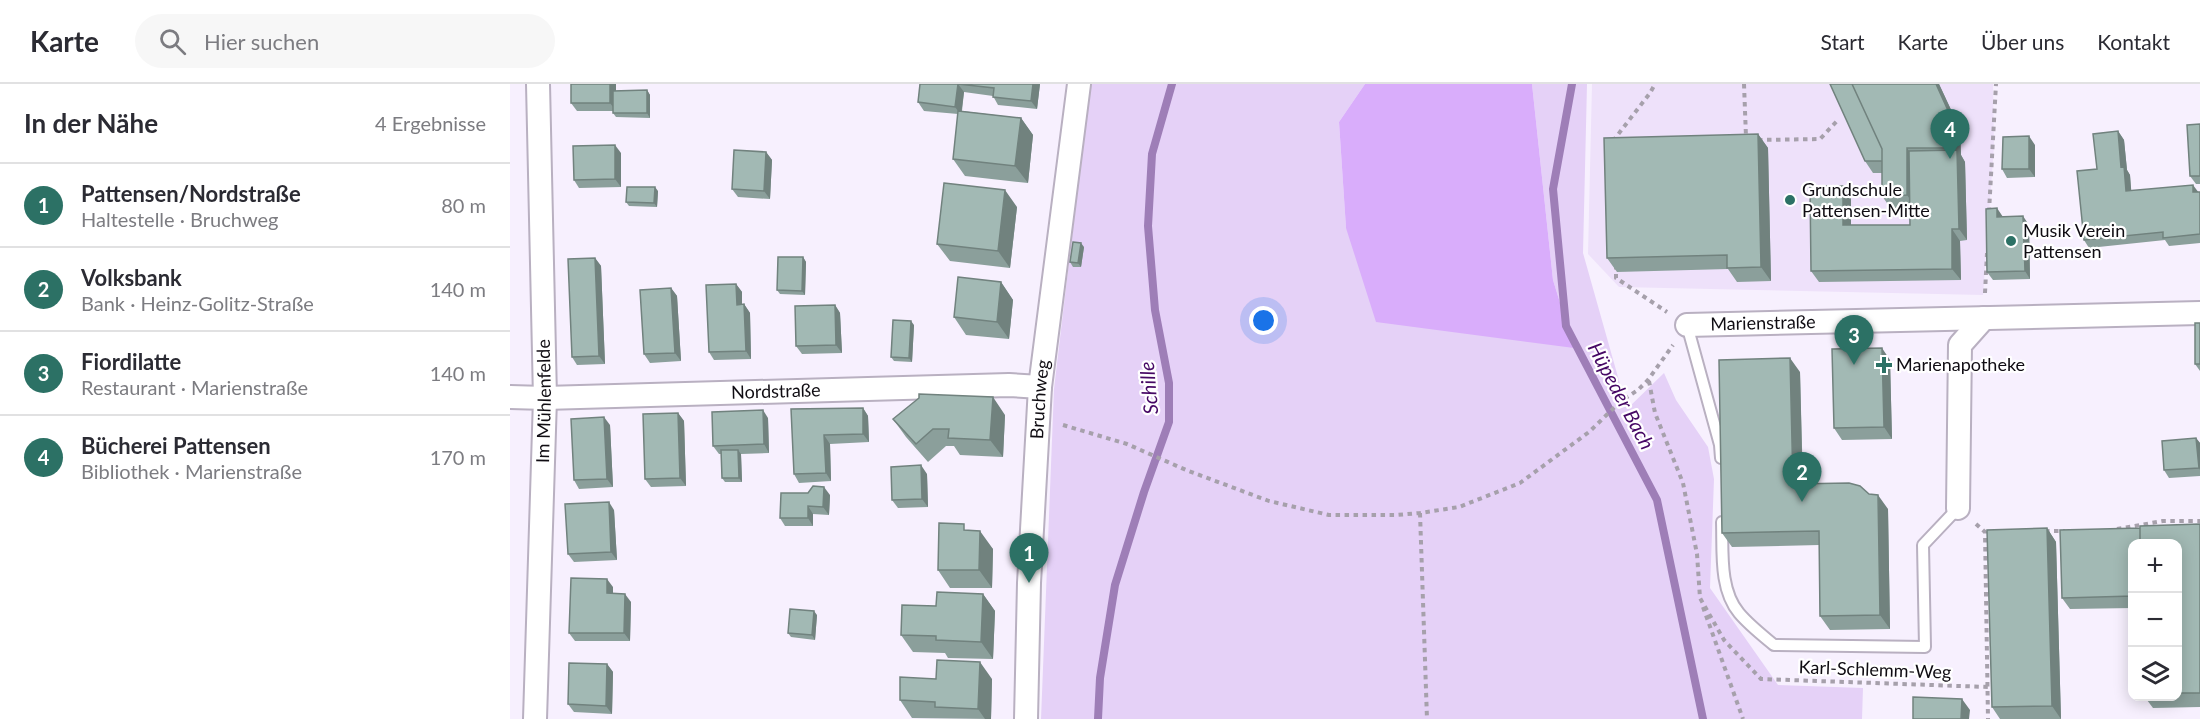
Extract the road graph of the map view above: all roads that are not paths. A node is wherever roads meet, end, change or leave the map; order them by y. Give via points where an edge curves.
1 (538, 84) edge
2 (1079, 84) edge
3 (2200, 313) edge
4 (1984, 318) junction
5 (1687, 325) joint
6 (1040, 387) junction
7 (510, 397) edge
8 (545, 398) junction
9 (1721, 469) edge
10 (1722, 505) edge
11 (1958, 508) joint
12 (535, 719) edge
13 (1026, 719) edge

1 - 8 street, Im Mühlenfelde
2 - 6 street, Bruchweg
3 - 4 street, Marienstraße
4 - 5 street, Marienstraße
4 - 11 street via 1960,345
5 - 9 lane via 1720,446
6 - 8 street, Nordstraße
6 - 13 street, Bruchweg
7 - 8 street, Nordstraße
8 - 12 street, Im Mühlenfelde
10 - 11 lane via 1726,587 1737,612 1774,645 1811,646 1925,647 1923,545

